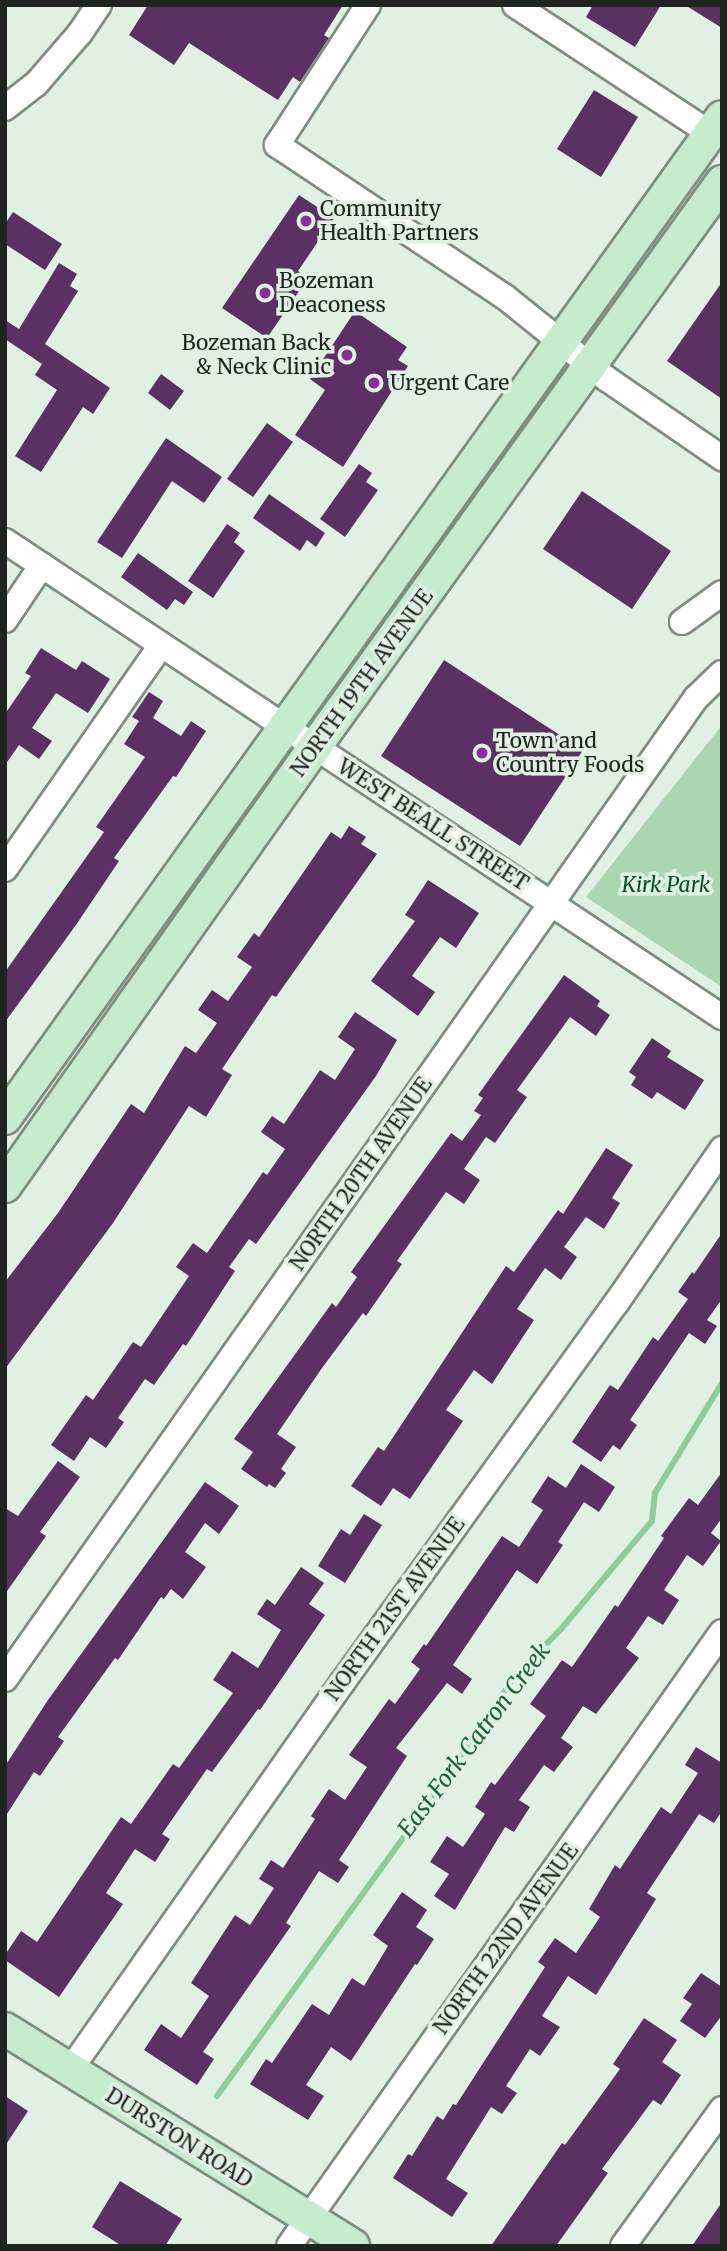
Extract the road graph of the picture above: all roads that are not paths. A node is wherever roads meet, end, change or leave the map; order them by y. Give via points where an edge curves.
1 (99, 5) edge
2 (368, 5) edge
3 (515, 5) edge
4 (5, 108) edge
5 (715, 124) edge
6 (722, 182) edge
7 (561, 344) junction
8 (589, 366) junction
9 (722, 458) edge
10 (5, 541) edge
11 (42, 565) junction
12 (722, 593) edge
13 (5, 620) edge
14 (682, 622) dead end
15 (160, 645) junction
16 (722, 673) edge
17 (284, 727) junction
18 (314, 748) junction
19 (5, 869) edge
20 (553, 902) junction
21 (722, 1017) edge
22 (5, 1118) edge
23 (722, 1149) edge
24 (5, 1186) edge
25 (722, 1632) edge
26 (5, 1679) edge
27 (5, 2029) edge
28 (70, 2070) junction
29 (722, 2109) edge
30 (307, 2217) junction
31 (289, 2246) edge
32 (353, 2246) edge
33 (623, 2246) edge

1 - 4 street via 36,83
2 - 7 street via 277,145 505,297
3 - 5 street
5 - 7 main road, NORTH 19TH AVENUE
6 - 8 main road, NORTH 19TH AVENUE
7 - 8 street
7 - 17 main road, NORTH 19TH AVENUE
8 - 9 street
8 - 18 main road, NORTH 19TH AVENUE
10 - 11 street, WEST BEALL STREET
11 - 13 street
11 - 15 street, WEST BEALL STREET
12 - 14 street
15 - 17 street, WEST BEALL STREET
15 - 19 street
16 - 20 street, NORTH 20TH AVENUE via 695,698
17 - 18 street, WEST BEALL STREET
17 - 22 main road, NORTH 19TH AVENUE
18 - 20 street, WEST BEALL STREET
18 - 24 main road, NORTH 19TH AVENUE
20 - 21 street, WEST BEALL STREET
20 - 26 street, NORTH 20TH AVENUE
23 - 28 street, NORTH 21ST AVENUE
25 - 30 street, NORTH 22ND AVENUE
27 - 28 main road, DURSTON ROAD
28 - 30 main road, DURSTON ROAD
29 - 33 street
30 - 31 street, NORTH 22ND AVENUE
30 - 32 main road, DURSTON ROAD

